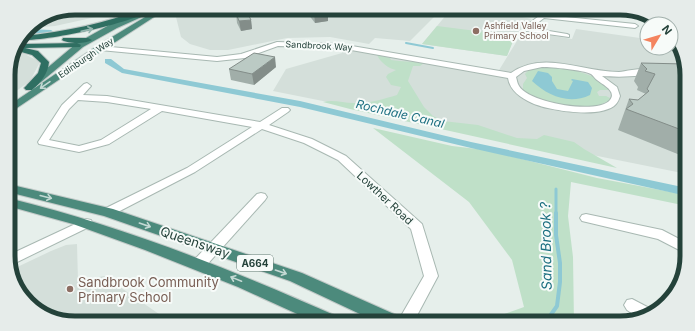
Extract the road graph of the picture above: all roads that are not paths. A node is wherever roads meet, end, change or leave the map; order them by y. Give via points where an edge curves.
1 (138, 15) edge
2 (142, 15) edge
3 (148, 15) edge
4 (542, 16) joint
5 (627, 16) edge
6 (622, 25) junction
7 (635, 26) dead end
8 (567, 36) dead end
9 (28, 38) edge
10 (26, 41) edge
11 (110, 41) junction
12 (94, 44) junction
13 (80, 45) junction
14 (22, 47) edge
15 (21, 49) edge
16 (127, 50) junction
17 (172, 55) junction
18 (82, 60) junction
19 (54, 68) junction
20 (663, 68) edge
21 (593, 72) junction
22 (512, 76) junction
23 (87, 86) dead end
24 (29, 88) junction
25 (15, 97) edge
26 (76, 97) junction
27 (15, 106) edge
28 (160, 108) junction
29 (285, 110) dead end
30 (260, 125) junction
31 (15, 190) edge
32 (261, 197) dead end
33 (15, 204) edge
34 (108, 212) junction
35 (586, 218) dead end
36 (86, 223) junction
37 (680, 246) edge
38 (213, 248) junction
39 (15, 258) edge
40 (199, 264) junction
41 (632, 305) dead end
42 (642, 312) edge
43 (320, 316) edge
44 (382, 316) edge
45 (409, 316) edge

9 -> 1 highway via 88,30
2 - 12 highway, Edinburgh Way via 114,26
3 - 11 highway, Edinburgh Way
4 - 6 street
4 - 8 street via 527,27 528,30
5 - 6 street
6 - 7 street
10 - 12 highway
11 - 12 highway, Edinburgh Way
11 - 17 street
12 - 13 highway
12 - 16 street, Sandbrook Way
12 - 18 highway, Edinburgh Way
12 - 19 highway
13 - 14 highway
13 - 19 highway, Edinburgh Way
15 - 24 highway via 40,56 45,62 41,75
16 - 17 street, Sandbrook Way
16 - 18 street, Sandbrook Way via 102,52
17 - 22 street, Sandbrook Way via 217,58 242,56 277,44 334,46
18 -> 27 highway, Edinburgh Way
19 - 24 highway, Edinburgh Way
20 - 21 street via 625,74
21 - 22 street via 545,64 519,69
21 - 22 street via 614,89 617,95 608,105 591,109 564,109 538,102 522,94 514,86
23 - 26 street
24 - 25 highway, Edinburgh Way
26 - 28 street, Lowther Road via 107,99
26 - 28 street via 65,107 43,142 79,149 105,142
28 - 30 street, Lowther Road
29 - 30 street
30 - 34 street via 190,170
30 - 45 street, Lowther Road via 308,141 342,158 417,227 431,276
31 -> 34 highway, Queensway / A664
32 - 38 street
33 - 36 highway, Queensway / A664
34 -> 38 highway, Queensway / A664
35 - 37 street via 662,235
36 - 39 street
36 - 40 highway, Queensway / A664
38 - 40 street
38 -> 44 highway, Queensway / A664 via 296,277
43 -> 40 highway, Queensway / A664
41 - 42 street

